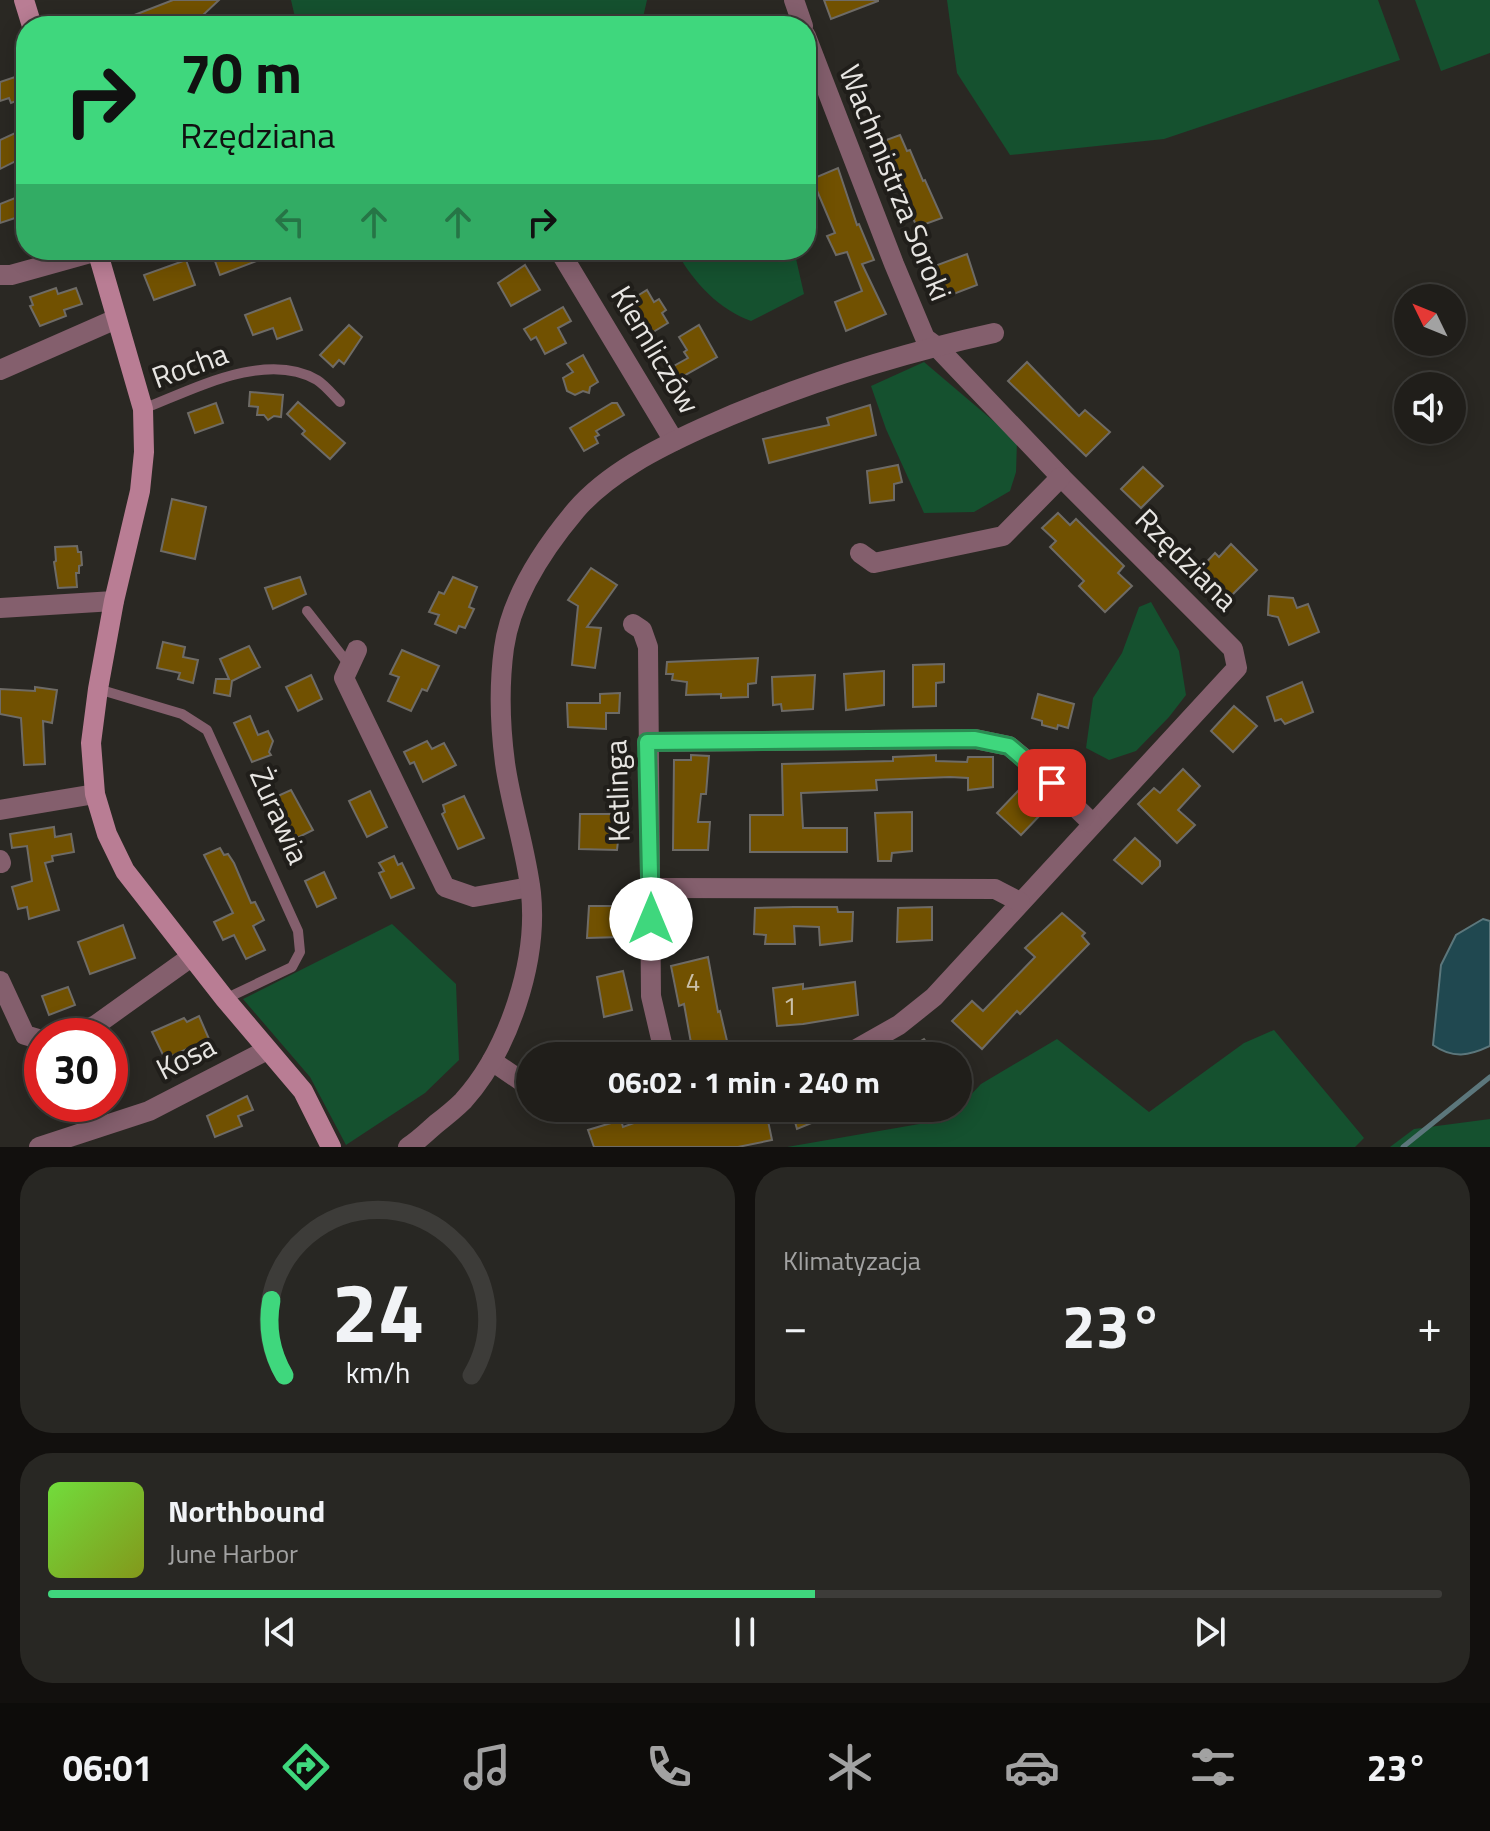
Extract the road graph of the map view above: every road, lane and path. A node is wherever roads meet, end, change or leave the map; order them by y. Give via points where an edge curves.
1 (816, 62) edge
2 (65, 260) edge
3 (100, 260) edge
4 (565, 260) edge
5 (0, 275) edge
6 (116, 319) junction
7 (994, 333) dead end
8 (936, 346) junction
9 (0, 370) edge
10 (340, 402) dead end
11 (143, 409) junction
12 (674, 441) junction
13 (1061, 477) junction
14 (860, 553) dead end
15 (114, 601) junction
16 (0, 608) edge
17 (307, 611) dead end
18 (633, 624) dead end
19 (350, 665) joint
20 (98, 689) junction
21 (647, 742) junction
22 (95, 794) junction
23 (0, 810) edge
24 (1092, 823) junction
25 (530, 887) junction
26 (651, 888) junction
27 (1020, 902) junction
28 (191, 957) junction
29 (0, 981) edge
30 (225, 999) junction
31 (106, 1018) edge
32 (24, 1033) edge
33 (662, 1042) edge
34 (869, 1042) edge
35 (267, 1050) junction
36 (492, 1061) junction
37 (516, 1077) edge
38 (39, 1147) edge
39 (331, 1147) edge
40 (408, 1147) edge

1 - 8 street, Wachmistrza Soroki via 925,338
2 - 5 street
3 - 6 street
4 - 12 street, Kiemliczów
6 - 9 street
6 - 11 street
7 - 8 street
8 - 12 street via 791,390
8 - 13 street, Rzędziana
10 - 11 lane, Rocha via 318,380 290,371 244,370
11 - 15 street via 140,491
12 - 25 street via 633,464 577,509 518,599 504,646 501,709 505,762
13 - 14 street via 1003,536 874,563
13 - 24 street, Rzędziana via 1233,649 1237,668
15 - 16 street
15 - 20 street
17 - 19 lane
18 - 21 street, Ketlinga via 642,630 648,647
19 - 25 street via 445,887 474,897
20 - 22 street via 91,743
20 - 30 lane, Żurawia via 182,714 207,730 298,931 300,952 292,967
21 - 24 street via 975,739 1009,746
21 - 26 street, Ketlinga
22 - 23 street
22 - 28 street via 125,871
24 - 27 street, Rzędziana
25 - 36 street via 531,945 525,977
26 - 27 street via 995,889
26 - 33 street, Ketlinga via 651,996
27 - 34 street, Rzędziana via 934,997
28 - 30 street
28 - 31 street
29 - 32 street
30 - 35 street
35 - 38 street, Kosa via 149,1111
35 - 39 street via 303,1091
36 - 37 street
36 - 40 street via 463,1101

